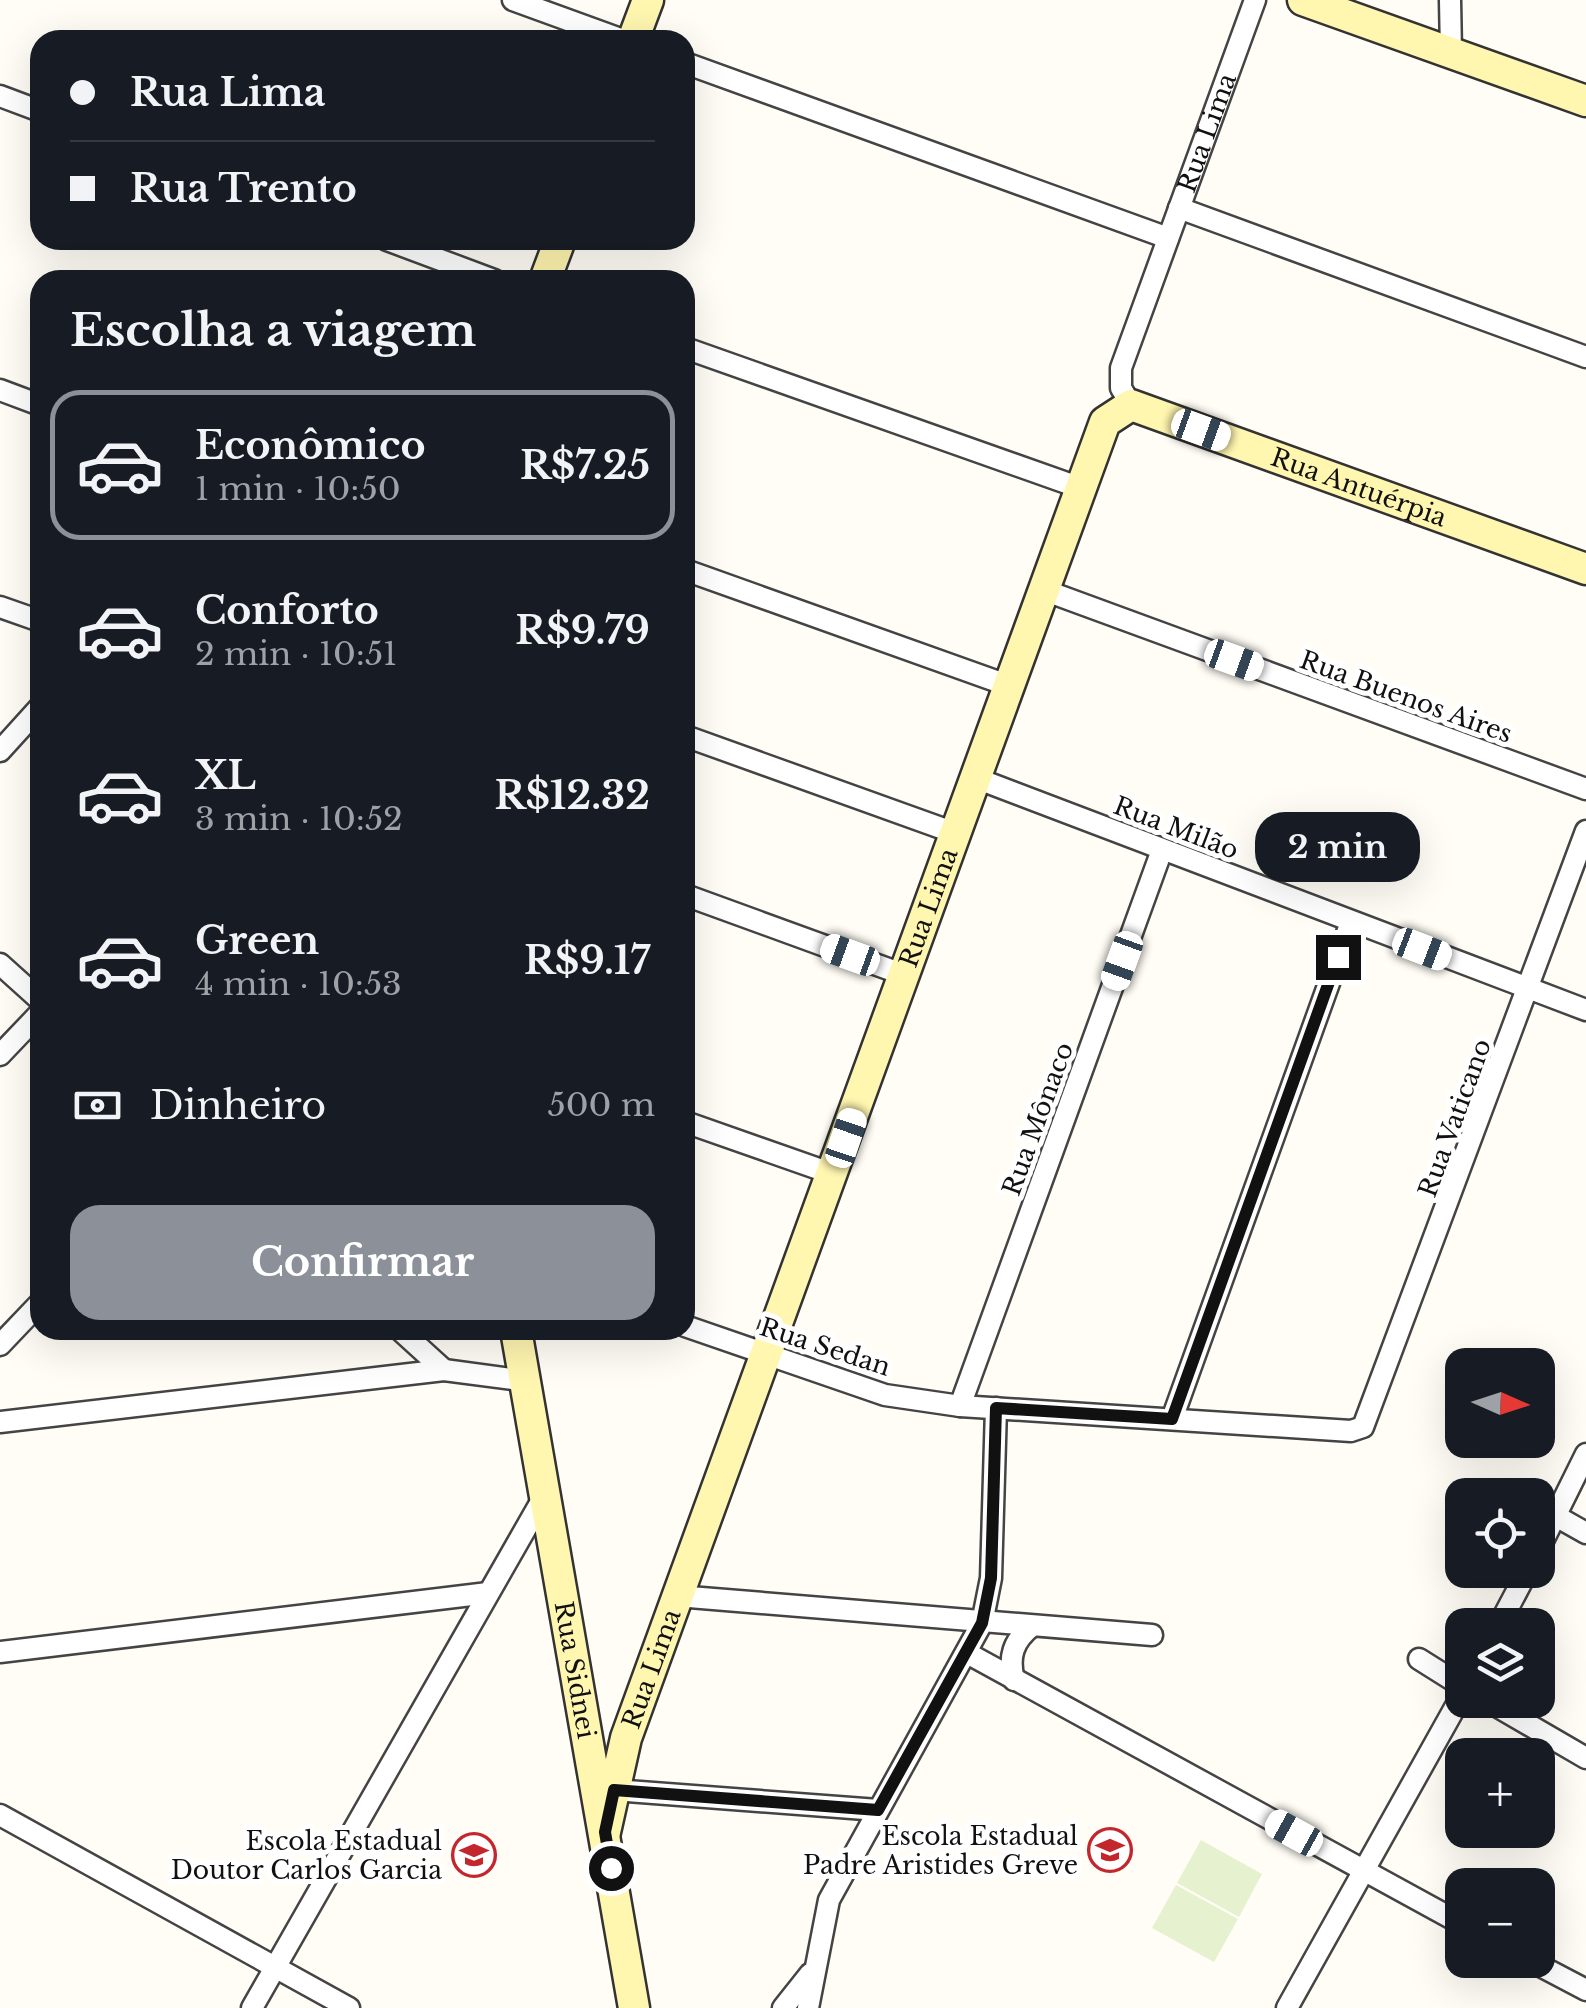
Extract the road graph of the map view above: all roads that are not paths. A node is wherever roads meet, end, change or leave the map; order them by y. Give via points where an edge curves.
1 (513, 0) edge
2 (648, 0) edge
3 (1255, 0) edge
4 (1450, 0) edge
5 (1311, 1) edge
6 (596, 30) edge
7 (637, 30) edge
8 (1450, 52) junction
9 (695, 66) edge
10 (0, 96) edge
11 (1586, 100) edge
12 (30, 107) edge
13 (1179, 208) junction
14 (1168, 238) junction
15 (414, 250) edge
16 (467, 270) edge
17 (695, 352) edge
18 (1586, 357) edge
19 (0, 390) edge
20 (30, 400) edge
21 (1131, 405) junction
22 (1078, 487) junction
23 (1586, 569) edge
24 (695, 574) edge
25 (1041, 589) junction
26 (0, 607) edge
27 (30, 618) edge
28 (1007, 685) junction
29 (30, 718) edge
30 (695, 740) edge
31 (0, 751) edge
32 (973, 778) junction
33 (1586, 789) edge
34 (1586, 831) edge
35 (954, 832) junction
36 (1162, 850) junction
37 (695, 899) edge
38 (1351, 922) junction
39 (0, 964) edge
40 (902, 974) junction
41 (1529, 990) junction
42 (30, 991) edge
43 (1586, 1010) edge
44 (30, 1024) edge
45 (0, 1055) edge
46 (695, 1126) edge
47 (833, 1174) junction
48 (30, 1314) edge
49 (695, 1330) edge
50 (411, 1340) edge
51 (518, 1340) edge
52 (0, 1345) edge
53 (763, 1354) junction
54 (444, 1370) junction
55 (528, 1381) junction
56 (960, 1406) junction
57 (996, 1408) junction
58 (1172, 1419) junction
59 (0, 1422) edge
60 (1369, 1422) joint
61 (1586, 1454) edge
62 (547, 1492) junction
63 (1555, 1513) edge
64 (1555, 1516) edge
65 (1586, 1533) edge
66 (508, 1558) junction
67 (558, 1558) junction
68 (488, 1594) junction
69 (677, 1596) junction
70 (982, 1623) junction
71 (1032, 1626) junction
72 (1152, 1636) dead end
73 (0, 1652) edge
74 (967, 1653) junction
75 (1419, 1659) dead end
76 (1445, 1675) edge
77 (1014, 1680) junction
78 (1449, 1718) edge
79 (1517, 1718) edge
80 (590, 1737) junction
81 (626, 1738) junction
82 (1586, 1758) edge
83 (621, 1786) junction
84 (878, 1810) junction
85 (0, 1815) edge
86 (605, 1832) junction
87 (1362, 1870) junction
88 (1445, 1915) edge
89 (275, 1966) junction
90 (811, 1972) junction
91 (1555, 1973) edge
92 (1586, 1990) edge
93 (252, 2008) edge
94 (350, 2008) edge
95 (634, 2008) edge
96 (783, 2008) edge
97 (808, 2008) edge
98 (1287, 2008) edge

1 - 6 street
2 - 7 main road
3 - 13 street, Rua Lima
4 - 8 street
5 - 8 main road
8 - 11 main road
9 - 14 street
10 - 12 street
13 - 14 street, Rua Lima
13 - 18 street
14 - 21 street, Rua Lima via 1121,368 1120,388
15 - 16 street
17 - 22 street
19 - 20 street
21 - 22 main road, Rua Lima via 1099,430
21 - 23 main road, Rua Antuérpia
22 - 25 main road, Rua Lima
24 - 28 street
25 - 28 main road, Rua Lima
25 - 33 street, Rua Buenos Aires
26 - 27 street
28 - 32 main road, Rua Lima
29 - 31 street
30 - 35 street
32 - 35 main road, Rua Lima
32 - 36 street, Rua Milão
34 - 41 street, Rua Vaticano
35 - 40 main road, Rua Lima
36 - 38 street, Rua Milão
36 - 56 street, Rua Mônaco
37 - 40 street
38 - 41 street, Rua Milão
38 - 58 street
39 - 42 street
40 - 47 main road, Rua Lima
41 - 43 street, Rua Milão
41 - 60 street, Rua Vaticano
44 - 45 street
46 - 47 street
47 - 53 main road, Rua Lima
48 - 52 street
49 - 53 street, Rua Sedan
50 - 54 street
51 - 55 main road, Rua Sidnei
53 - 56 street, Rua Sedan via 870,1392
53 - 69 main road, Rua Lima
54 - 55 street
54 - 59 street
55 - 62 main road, Rua Sidnei
56 - 57 street, Rua Sedan
57 - 58 street, Rua Sedan
57 - 70 street via 991,1578
58 - 60 street, Rua Sedan via 1351,1431
61 - 63 street
62 - 66 street
62 - 67 main road, Rua Sidnei
64 - 65 street
66 - 67 street via 526,1551
66 - 68 street
67 - 80 main road, Rua Sidnei
68 - 73 street
68 - 89 street
69 - 70 street
69 - 81 main road, Rua Lima
70 - 71 street
70 - 74 street
71 - 72 street
71 - 77 street via 1015,1644
74 - 77 street
74 - 84 street
75 - 76 street
77 - 87 street
78 - 87 street
79 - 82 street
80 - 81 main road via 607,1744
80 - 83 main road
80 - 86 main road, Rua Sidnei
81 - 83 main road, Rua Lima
83 - 84 street
83 - 86 main road, Rua Lima
84 - 90 street via 824,1912
85 - 89 street
86 - 95 main road, Rua Sidnei
87 - 88 street
87 - 98 street
89 - 93 street
89 - 94 street
90 - 96 street
90 - 97 street
91 - 92 street

